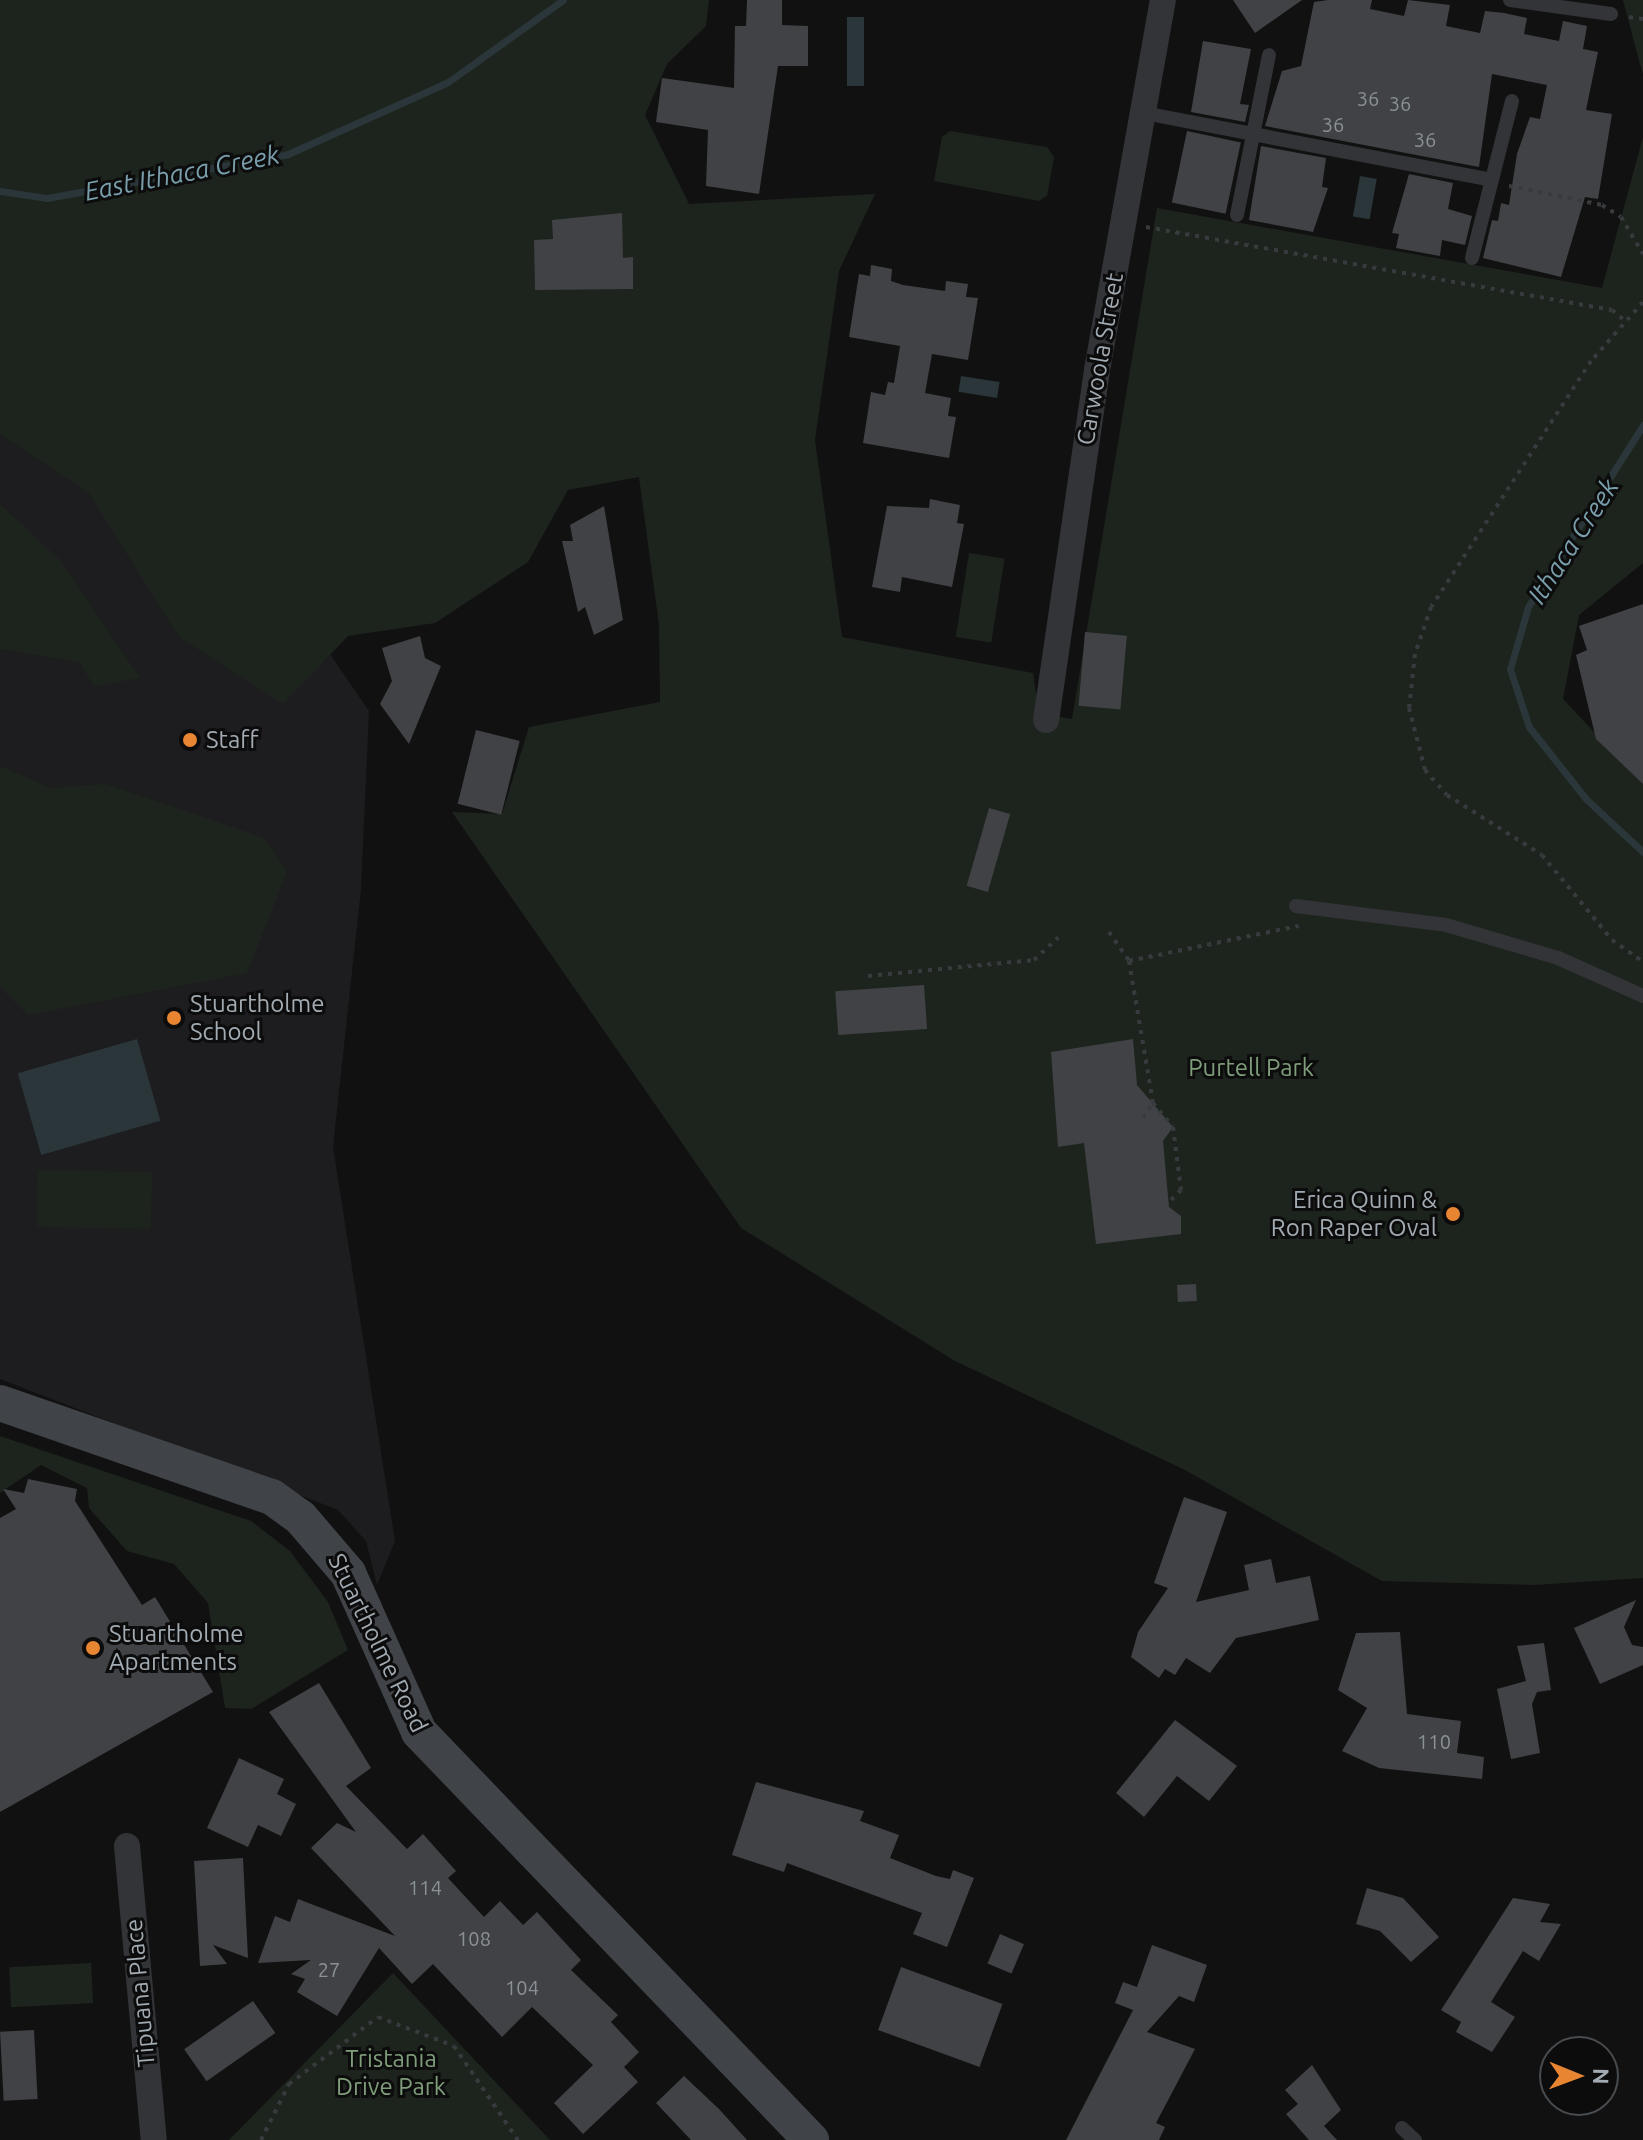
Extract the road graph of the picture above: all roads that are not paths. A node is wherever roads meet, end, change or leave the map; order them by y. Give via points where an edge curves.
1 (1163, 0) edge
2 (1510, 0) edge
3 (1611, 14) dead end
4 (1269, 55) dead end
5 (1512, 101) dead end
6 (1144, 113) junction
7 (1253, 134) junction
8 (1491, 182) junction
9 (1237, 215) dead end
10 (1472, 258) dead end
11 (1046, 720) dead end
12 (1296, 906) dead end
13 (1643, 996) edge
14 (0, 1403) edge
15 (127, 1846) dead end
16 (1402, 2128) dead end
17 (154, 2140) edge
18 (811, 2140) edge
19 (1415, 2140) edge

1 - 6 street, Carwoola Street
2 - 3 lane
4 - 7 lane
5 - 8 lane
6 - 7 lane
6 - 11 street, Carwoola Street
7 - 8 lane
7 - 9 lane
8 - 10 lane
12 - 13 lane via 1446,925 1558,958
14 - 18 main road, Stuartholme Road via 272,1497 326,1540 348,1573 419,1732
15 - 17 street, Tipuana Place
16 - 19 lane

